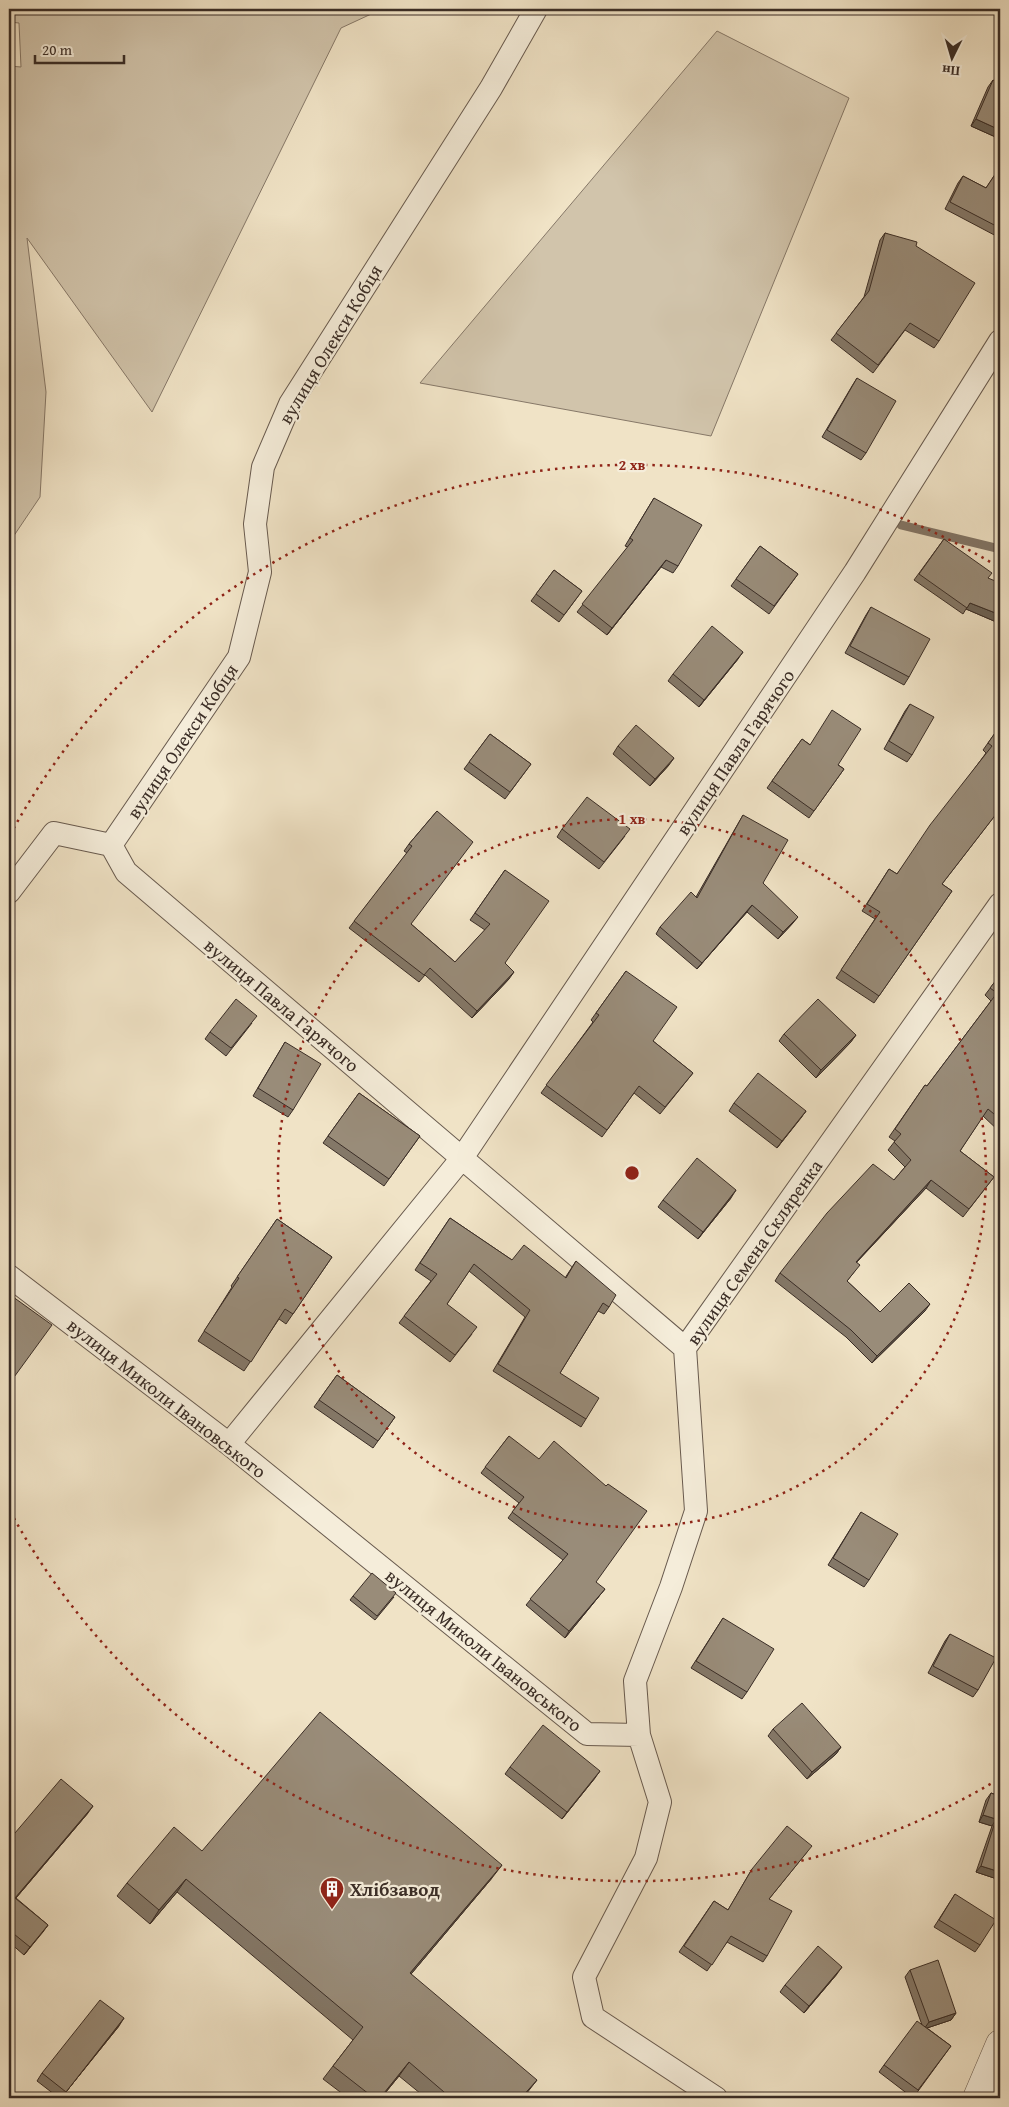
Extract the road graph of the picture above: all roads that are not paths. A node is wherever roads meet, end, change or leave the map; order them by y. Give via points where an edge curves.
1 (536, 9) edge
2 (1000, 340) edge
3 (111, 845) junction
4 (9, 892) edge
5 (1000, 904) edge
6 (462, 1158) junction
7 (9, 1276) edge
8 (685, 1348) junction
9 (229, 1444) junction
10 (639, 1735) junction
11 (1000, 2044) edge
12 (716, 2098) edge
13 (977, 2098) edge

1 - 3 street, вулиця Олекси Кобця via 491,88 290,404 263,467 255,524 260,572 240,657
2 - 6 street, вулиця Павла Гарячого via 855,572
3 - 4 street via 54,833
3 - 6 street, вулиця Павла Гарячого via 126,872
5 - 8 street, вулиця Семена Скляренка
6 - 8 street, вулиця Павла Гарячого
6 - 9 street, вулиця Павла Гарячого
7 - 9 street, вулиця Миколи Івановського
8 - 10 street, вулиця Семена Скляренка via 696,1511 636,1681
9 - 10 street, вулиця Миколи Івановського via 587,1734
10 - 12 street via 660,1802 646,1858 584,1977 593,2017
11 - 13 street

